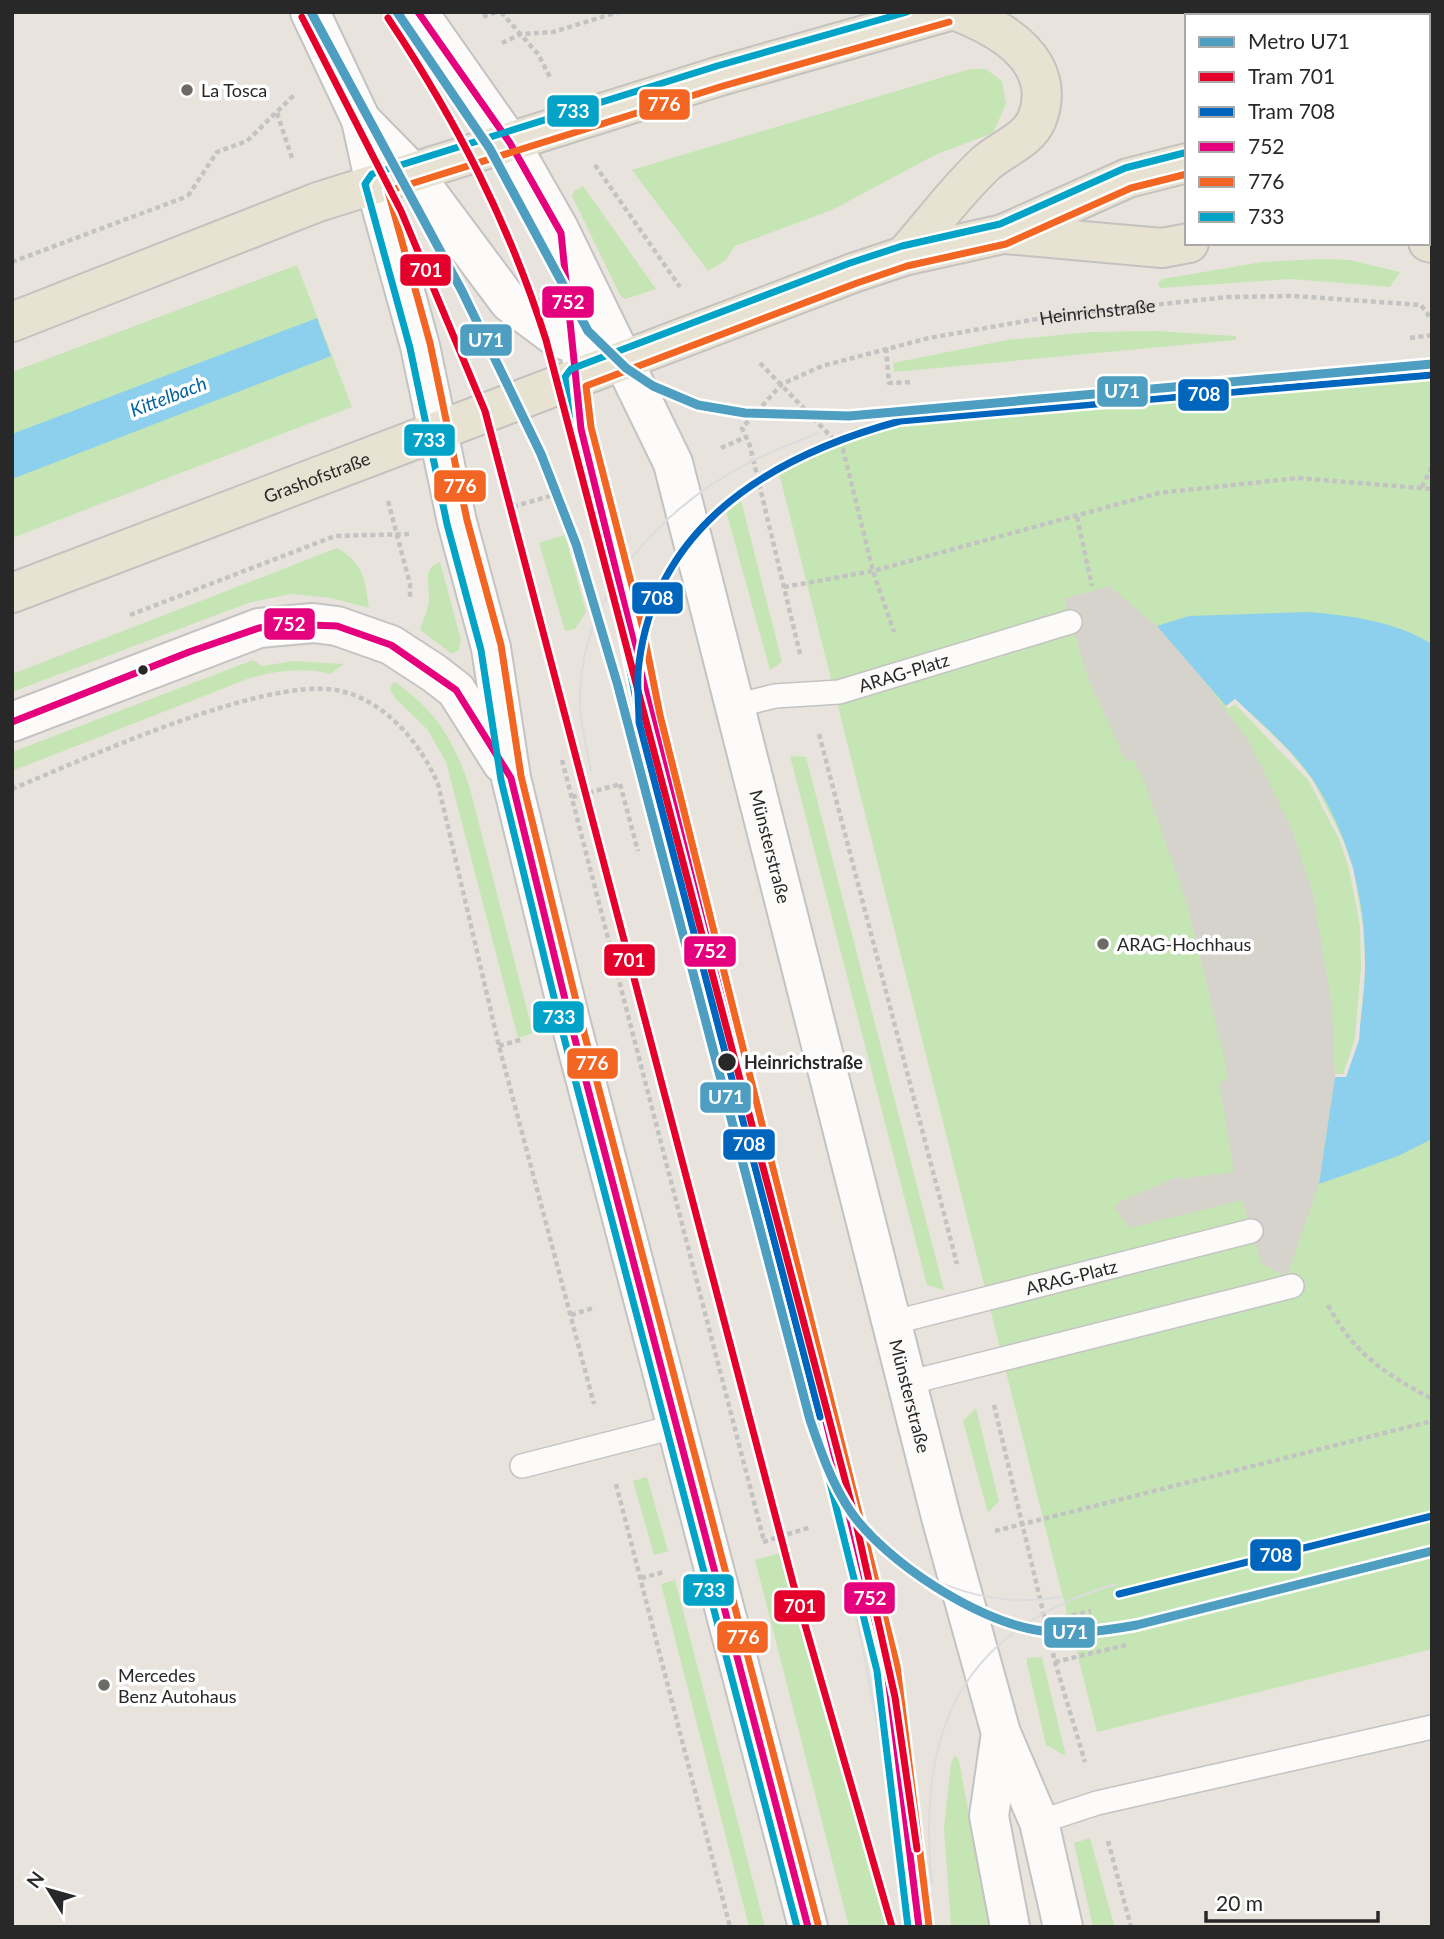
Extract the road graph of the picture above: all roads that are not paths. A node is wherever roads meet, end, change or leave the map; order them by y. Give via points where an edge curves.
1 (310, 12) edge
2 (418, 12) edge
3 (946, 12) edge
4 (959, 12) edge
5 (361, 120) junction
6 (510, 143) junction
7 (1185, 164) edge
8 (413, 173) junction
9 (375, 184) junction
10 (561, 233) junction
11 (1003, 234) junction
12 (1185, 244) edge
13 (904, 256) junction
14 (12, 322) edge
15 (573, 361) junction
16 (621, 361) junction
17 (438, 431) junction
18 (12, 593) edge
19 (1070, 622) dead end
20 (735, 706) junction
21 (12, 722) edge
22 (511, 778) junction
23 (1251, 1231) dead end
24 (1292, 1286) dead end
25 (891, 1323) junction
26 (907, 1384) junction
27 (678, 1426) junction
28 (522, 1465) dead end
29 (1432, 1727) edge
30 (1001, 1733) junction
31 (1039, 1822) junction
32 (808, 1927) edge
33 (919, 1927) edge
34 (1010, 1927) edge
35 (1063, 1927) edge

1 - 5 main road
2 - 6 main road, Münsterstraße
3 - 6 main road via 720,76
4 - 13 main road via 1012,38 1034,63 1040,89 1037,119 1020,139 986,163
5 - 8 main road
5 - 9 main road
6 - 8 main road
6 - 10 main road, Münsterstraße
7 - 11 main road via 1128,178
8 - 9 main road
8 - 15 main road via 509,302
9 - 14 main road
9 - 17 main road via 420,346
10 - 15 lane
10 - 16 main road, Münsterstraße
11 - 12 main road via 1162,248
11 - 13 main road
13 - 16 main road
15 - 16 main road, Grashofstraße
15 - 17 main road, Grashofstraße
15 - 33 lane via 581,429 650,718 887,1669
16 - 20 main road, Münsterstraße via 673,463
17 - 18 main road, Grashofstraße
17 - 22 main road via 491,648
19 - 20 lane, ARAG-Platz via 839,692 775,696
20 - 25 main road, Münsterstraße
21 - 22 main road via 258,628 313,623 337,626 391,645 442,678 456,690
22 - 27 main road
23 - 25 lane, ARAG-Platz
24 - 26 lane
25 - 26 main road, Münsterstraße
26 - 30 main road, Münsterstraße
27 - 28 lane
27 - 32 main road
29 - 31 lane via 1097,1803
30 - 31 main road, Münsterstraße
30 - 34 main road, Münsterstraße via 989,1816
31 - 35 main road, Münsterstraße

